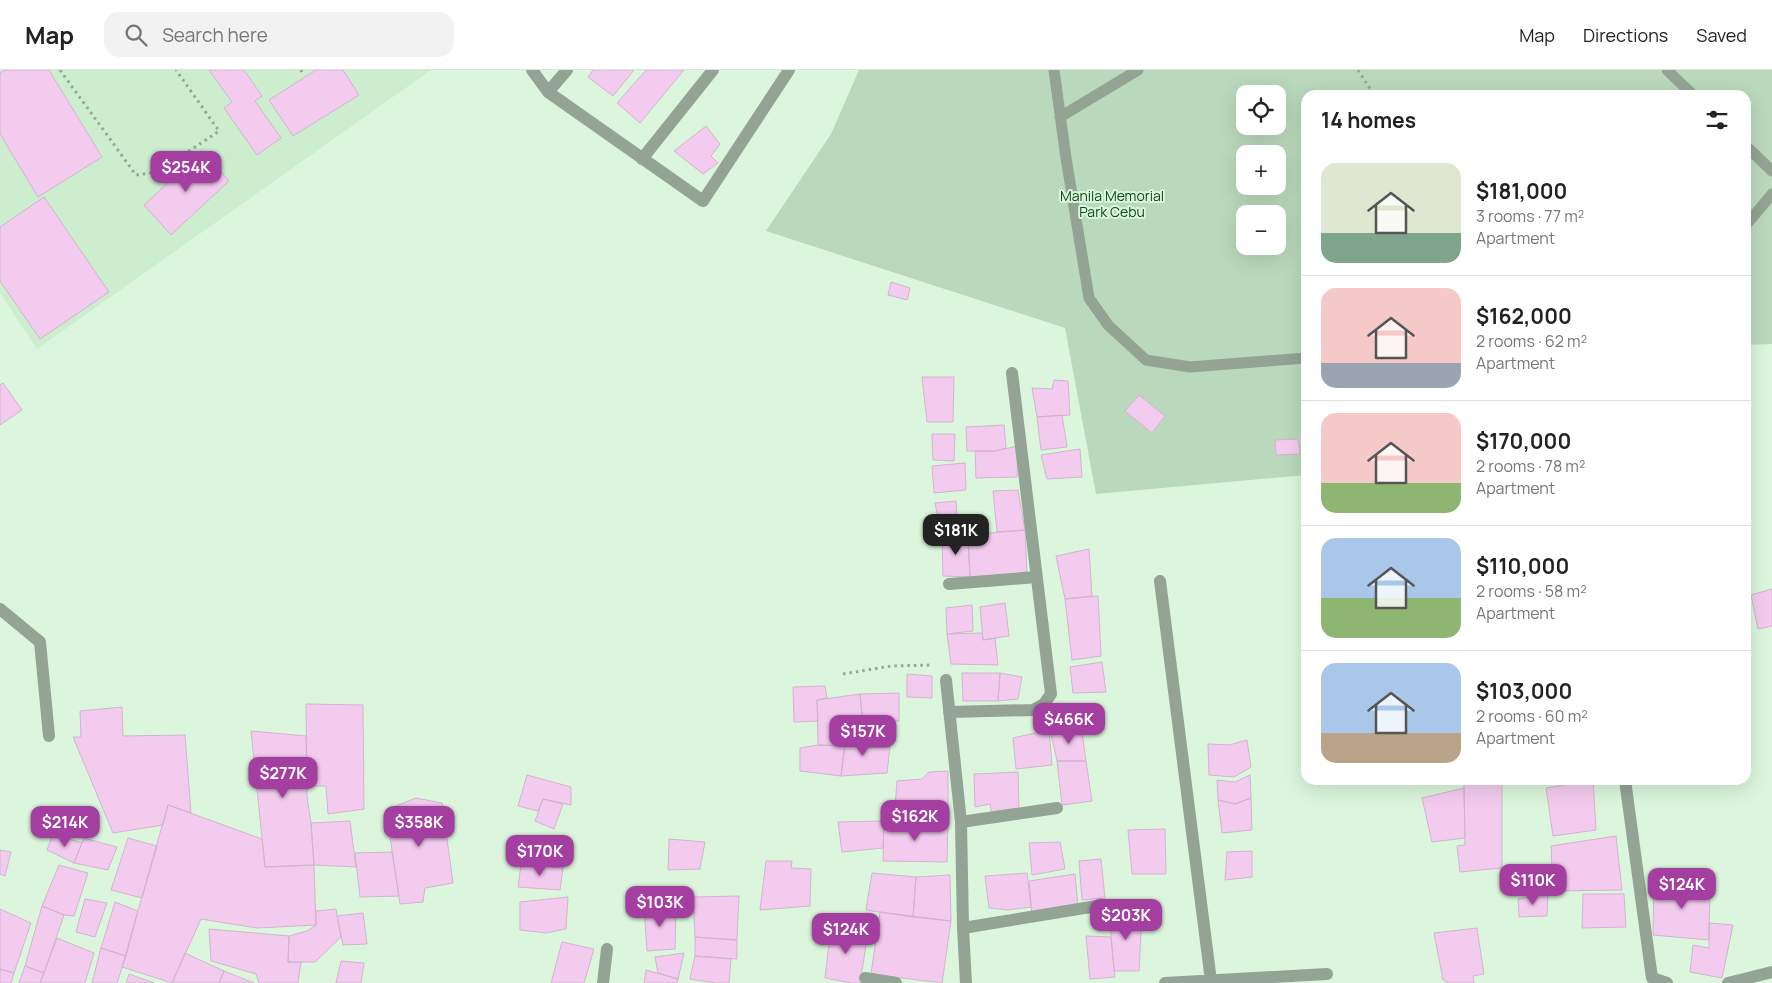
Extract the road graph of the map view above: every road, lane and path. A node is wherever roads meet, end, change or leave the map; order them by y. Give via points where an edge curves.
1 (60, 70) edge
2 (176, 70) edge
3 (532, 70) edge
4 (567, 70) edge
5 (713, 70) edge
6 (789, 70) edge
7 (1054, 70) edge
8 (1138, 70) edge
9 (1358, 70) edge
10 (1668, 70) edge
11 (1371, 90) edge
12 (1688, 90) edge
13 (548, 92) junction
14 (1060, 117) junction
15 (1751, 151) edge
16 (642, 159) junction
17 (1772, 171) edge
18 (1772, 194) edge
19 (1751, 220) edge
20 (1301, 358) edge
21 (1012, 373) dead end
22 (1036, 577) junction
23 (1160, 581) dead end
24 (949, 584) dead end
25 (0, 609) edge
26 (843, 674) dead end
27 (946, 680) joint
28 (949, 712) junction
29 (49, 736) dead end
30 (1626, 785) edge
31 (1057, 808) dead end
32 (961, 822) junction
33 (1103, 905) dead end
34 (963, 928) junction
35 (607, 950) dead end
36 (1772, 972) edge
37 (1327, 974) dead end
38 (865, 978) dead end
39 (1211, 981) junction
40 (603, 983) edge
41 (896, 983) edge
42 (966, 983) edge
43 (1165, 983) edge
44 (1667, 983) edge
45 (1728, 983) edge

1 - 2 path via 136,175 158,172 219,131
3 - 13 street
4 - 13 street
5 - 16 street
6 - 16 street via 703,201
7 - 14 lane
8 - 14 lane
9 - 11 path
10 - 12 lane
13 - 16 street
14 - 20 lane via 1089,298 1108,324 1146,360 1190,367
15 - 17 lane
18 - 19 lane
21 - 22 street
22 - 24 street
22 - 28 street via 1051,694 1044,704 1033,710
23 - 39 street
25 - 29 street via 40,642
26 - 27 path via 891,666 935,665
27 - 28 street
28 - 32 street
30 - 44 street via 1652,978
31 - 32 street
32 - 34 street
33 - 34 street
34 - 42 street
35 - 40 street
36 - 45 street
37 - 39 street
38 - 41 street
39 - 43 street

